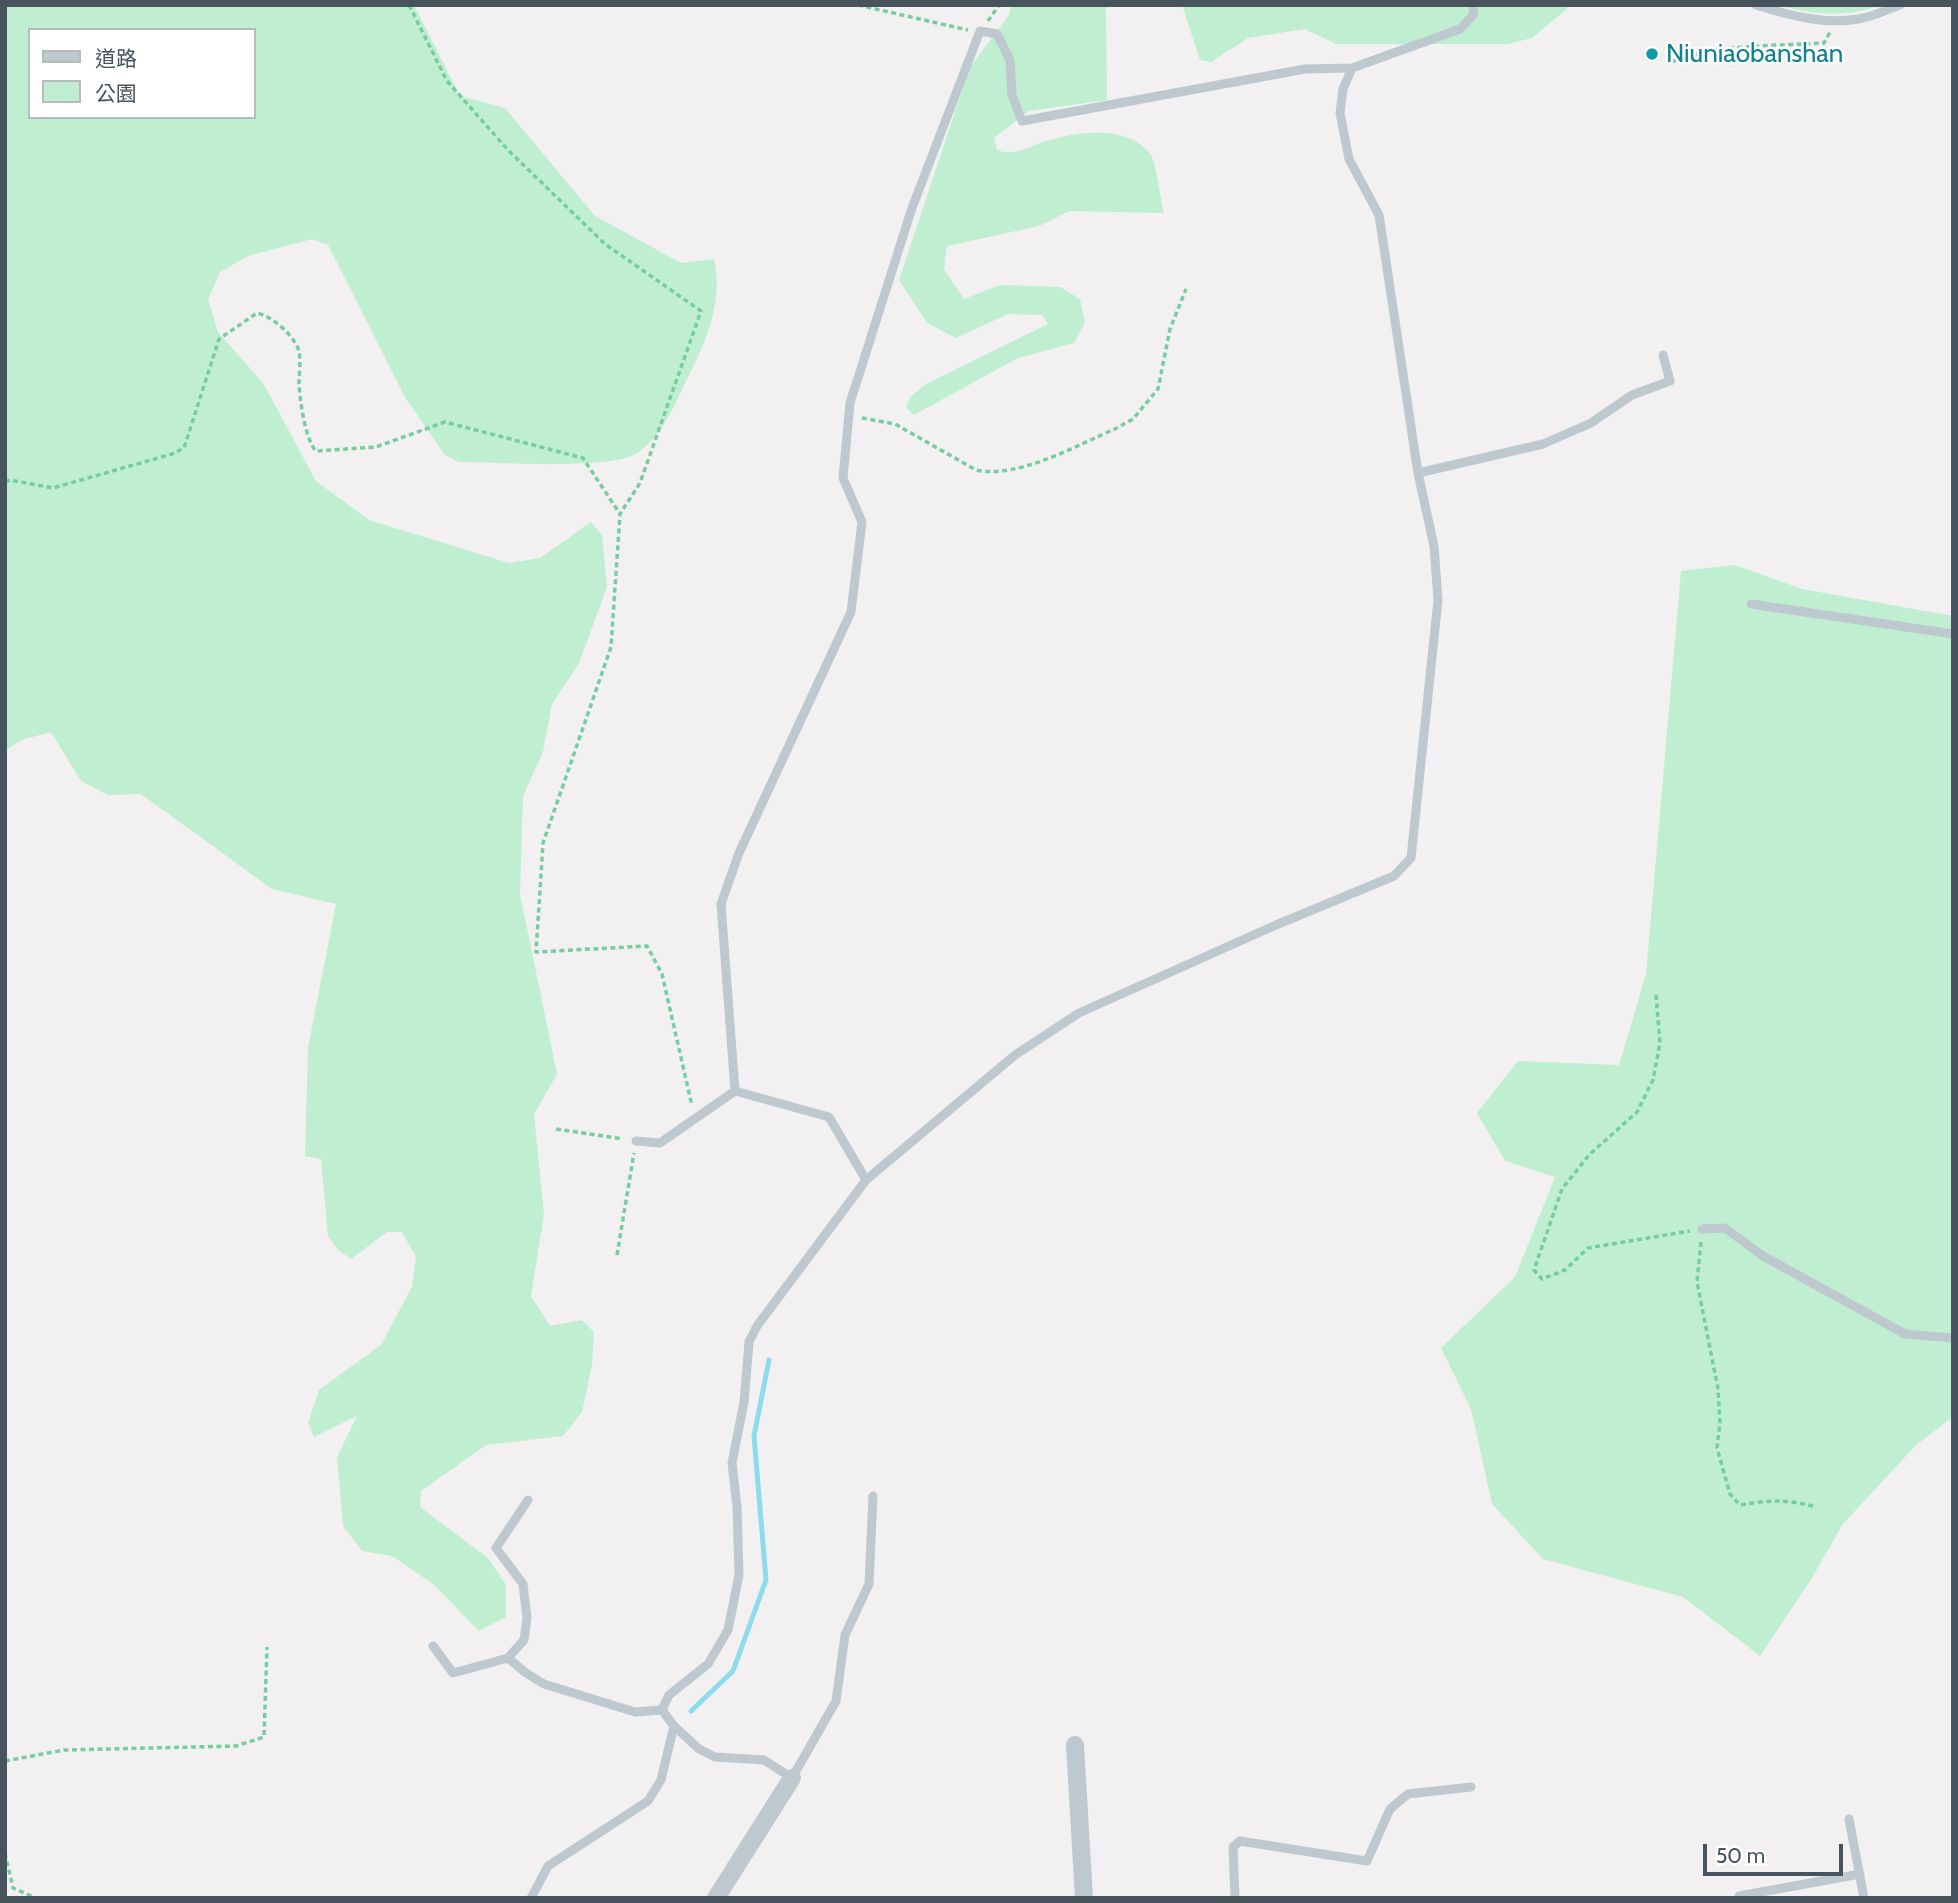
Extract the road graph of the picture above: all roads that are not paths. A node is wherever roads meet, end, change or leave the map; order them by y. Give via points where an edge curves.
1 (1474, 5) edge
2 (1756, 5) edge
3 (1900, 5) edge
4 (1352, 68) junction
5 (1663, 355) dead end
6 (1418, 473) junction
7 (1751, 604) dead end
8 (1953, 634) edge
9 (735, 1091) junction
10 (636, 1141) road end
11 (866, 1180) junction
12 (1702, 1229) road end
13 (1953, 1339) edge
14 (873, 1496) dead end
15 (528, 1500) dead end
16 (433, 1646) dead end
17 (508, 1658) junction
18 (662, 1710) junction
19 (674, 1726) junction
20 (1075, 1745) dead end
21 (792, 1778) junction
22 (1471, 1787) dead end
23 (1849, 1819) dead end
24 (1860, 1874) junction
25 (531, 1898) edge
26 (716, 1898) edge
27 (1084, 1898) edge
28 (1235, 1898) edge
29 (1740, 1898) edge
30 (1864, 1898) edge

1 - 4 lane via 1473,15 1460,29
2 - 3 lane via 1812,20 1836,21 1860,19
4 - 6 lane via 1340,113 1349,159 1379,215
4 - 9 lane via 1305,69 1022,121 1012,95 1010,60 997,34 980,31 912,208 850,403 843,478 862,522 851,612 739,853 721,904
5 - 6 lane via 1670,381 1632,395 1591,423 1543,444
6 - 11 lane via 1434,546 1438,600 1411,858 1394,876 1079,1013 1016,1055
7 - 8 lane
9 - 10 lane via 660,1143
9 - 11 lane via 829,1117
11 - 18 lane via 749,1342 732,1463 739,1575 728,1630 708,1664 669,1695
12 - 13 lane via 1725,1228 1763,1256 1905,1334
14 - 21 lane via 869,1584 845,1635 836,1701
15 - 17 lane via 496,1548 523,1584 526,1606 524,1640
16 - 17 lane via 453,1673
17 - 18 lane via 544,1684 635,1712
18 - 19 lane
19 - 21 lane via 715,1757 764,1760
19 - 25 lane via 661,1780 648,1801 548,1866
20 - 27 street
21 - 26 street
22 - 28 lane via 1408,1794 1390,1809 1367,1861 1240,1841 1233,1847
23 - 24 lane
24 - 29 lane
24 - 30 lane

